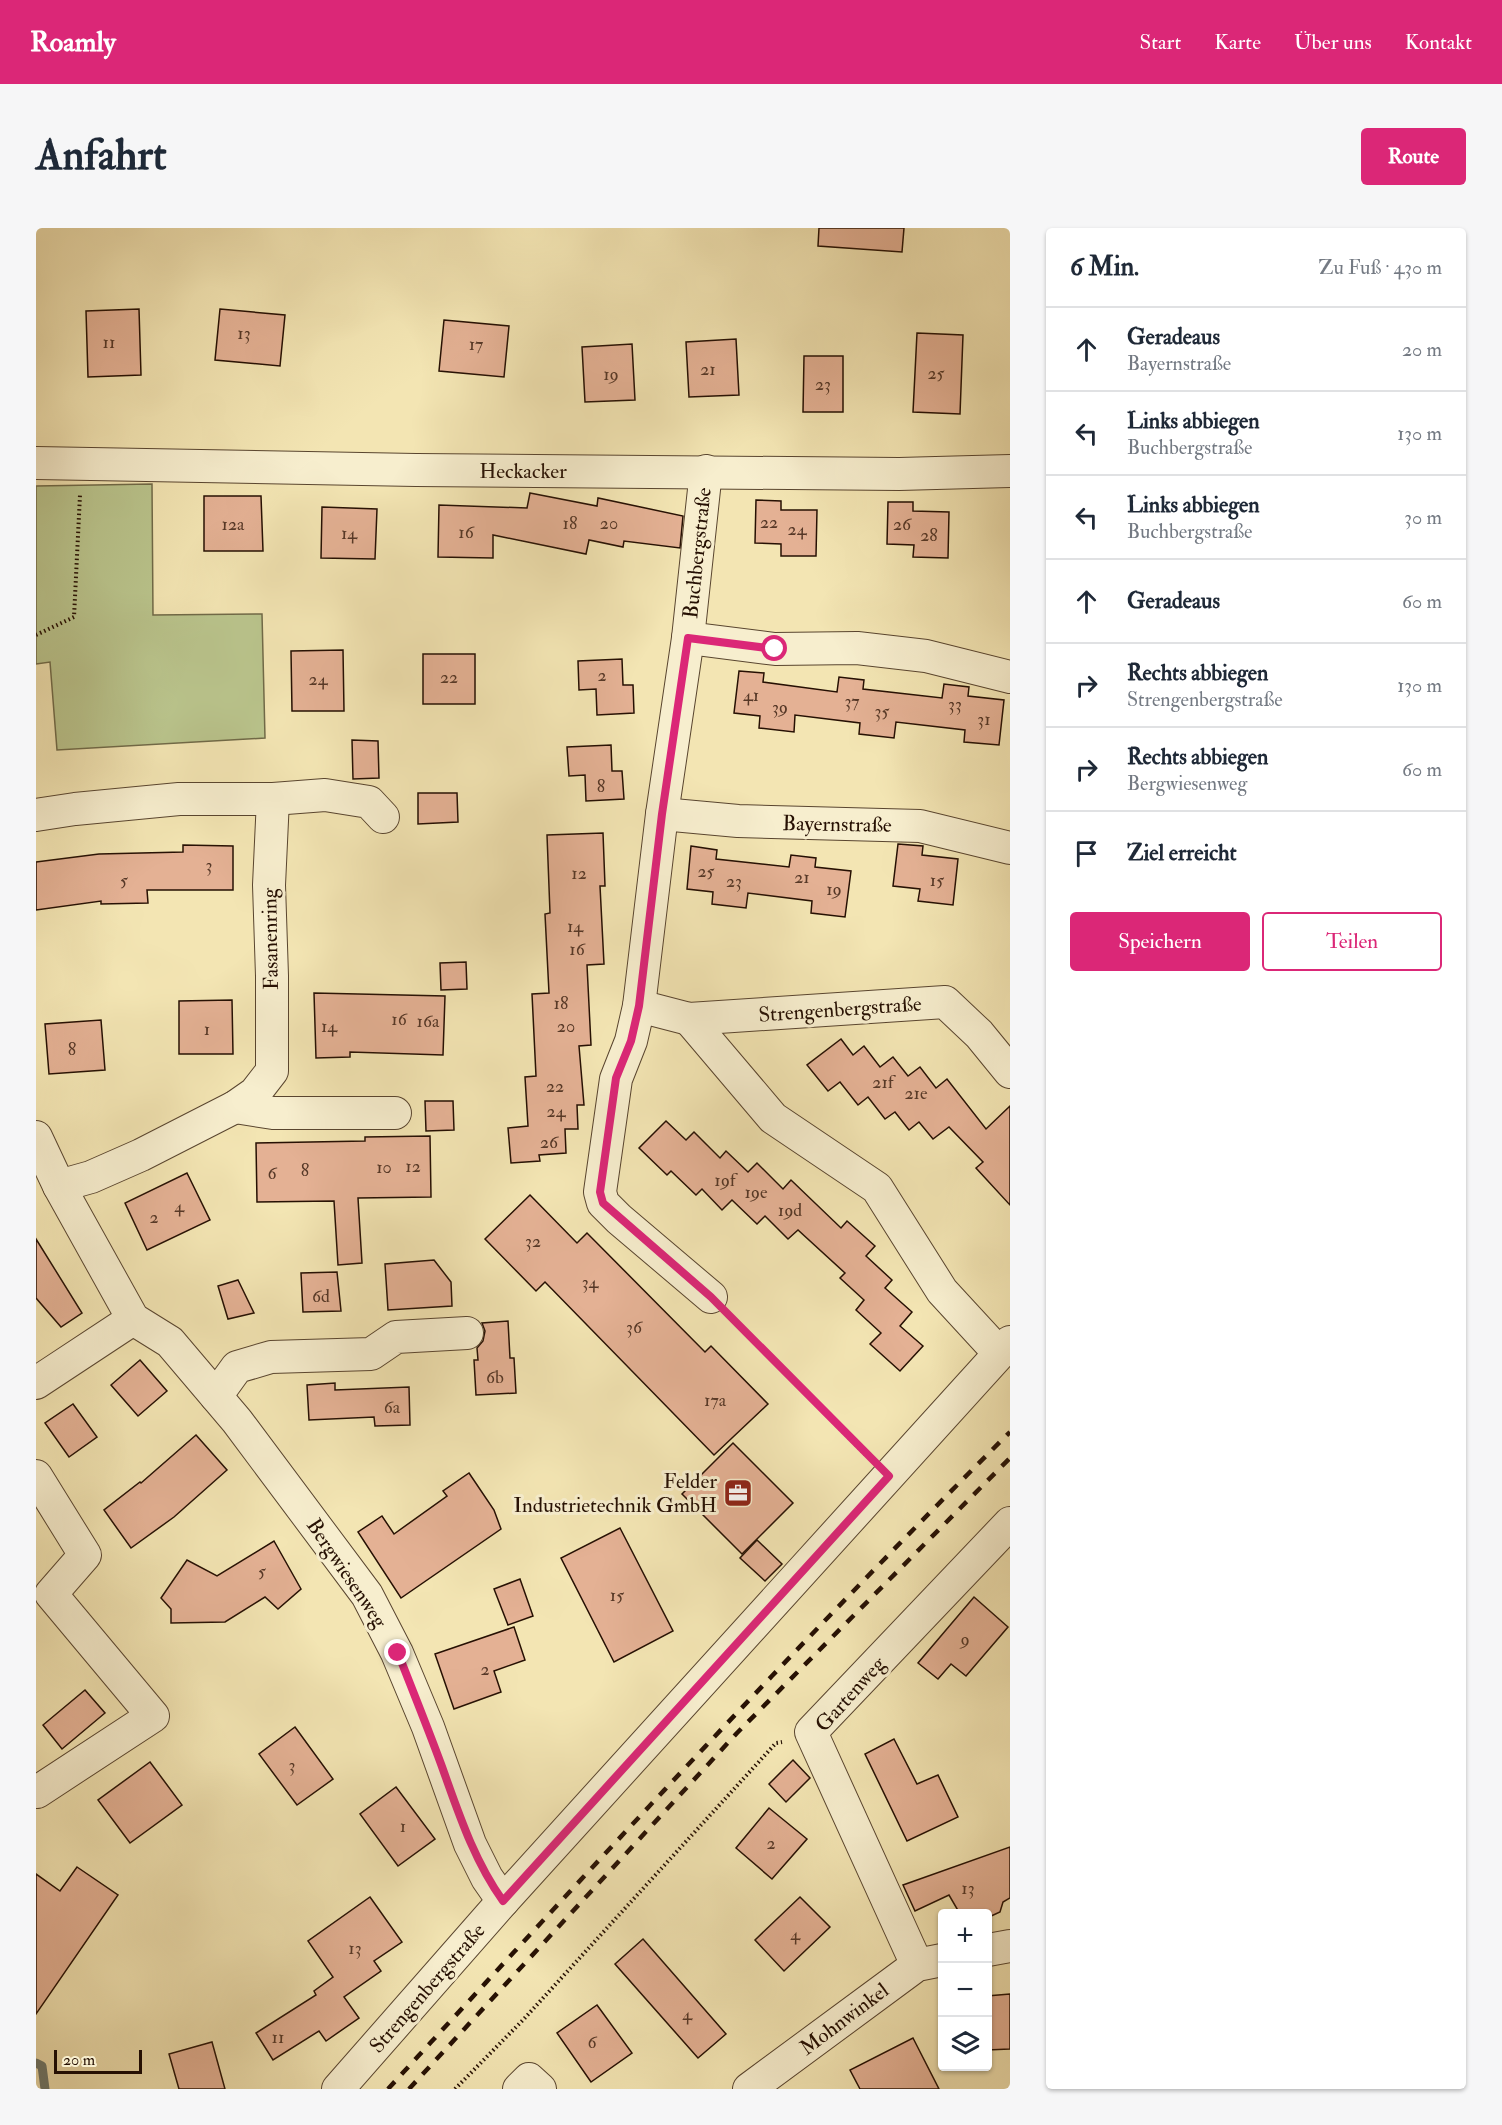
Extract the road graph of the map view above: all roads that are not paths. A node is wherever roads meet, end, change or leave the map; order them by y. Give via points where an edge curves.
1 (36, 463) edge
2 (706, 471) junction
3 (1010, 471) edge
4 (688, 638) junction
5 (1010, 677) edge
6 (273, 799) junction
7 (662, 814) junction
8 (36, 816) edge
9 (383, 817) dead end
10 (1010, 848) edge
11 (639, 1006) junction
12 (689, 1018) junction
13 (1010, 1072) edge
14 (234, 1107) junction
15 (395, 1113) dead end
16 (36, 1137) edge
17 (59, 1186) junction
18 (711, 1297) road end
19 (133, 1320) junction
20 (467, 1333) dead end
21 (1004, 1347) edge
22 (36, 1383) edge
23 (216, 1396) junction
24 (36, 1476) edge
25 (1010, 1523) edge
26 (36, 1790) edge
27 (503, 1901) junction
28 (1010, 1946) edge
29 (992, 1949) edge
30 (930, 1962) edge
31 (338, 2089) edge
32 (519, 2089) edge
33 (540, 2089) edge
34 (750, 2089) edge

1 - 2 street, Heckacker
2 - 3 street, Heckacker
2 - 4 street, Buchbergstraße
4 - 5 street via 775,649 857,648 926,656
4 - 7 street, Buchbergstraße
6 - 8 street via 178,799
6 - 9 street via 325,795 369,802
6 - 14 street, Fasanenring via 268,885 272,1071 255,1093
7 - 10 street, Bayernstraße via 749,822 920,826
7 - 11 street, Buchbergstraße
11 - 12 street, Strengenbergstraße
11 - 18 street, Buchbergstraße via 631,1041 616,1078 600,1192 603,1203
12 - 13 street, Strengenbergstraße via 945,1002 979,1034
12 - 21 street, Strengenbergstraße via 773,1118 877,1188 942,1292
14 - 15 street via 273,1113
14 - 17 street, Fasanenring via 131,1159
16 - 17 street
17 - 19 street
19 - 22 street
19 - 23 street, Bergwiesenweg via 170,1342
20 - 23 street via 396,1337 371,1354 271,1357 237,1367
21 - 27 street, Strengenbergstraße
23 - 27 street, Bergwiesenweg via 367,1595 398,1653 470,1844
24 - 26 street via 86,1555 51,1594 153,1716
25 - 30 street, Gartenweg via 811,1732
27 - 31 street, Strengenbergstraße
28 - 29 street
30 - 34 street, Mohnwinkel
32 - 33 street via 529,2079

